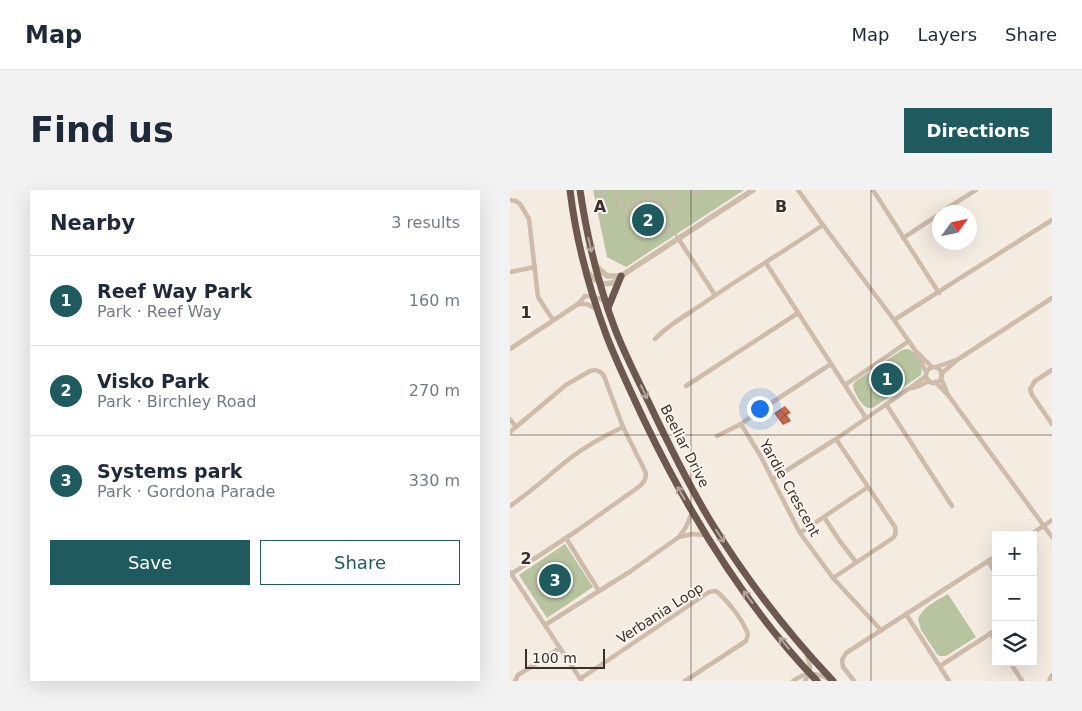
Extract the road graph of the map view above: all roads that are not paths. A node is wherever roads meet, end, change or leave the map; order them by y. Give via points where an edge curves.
1 (570, 190) edge
2 (574, 190) edge
3 (580, 190) edge
4 (613, 190) edge
5 (646, 190) edge
6 (655, 190) edge
7 (667, 190) edge
8 (692, 190) edge
9 (704, 190) edge
10 (753, 190) edge
11 (798, 190) edge
12 (873, 190) edge
13 (976, 190) edge
14 (649, 194) junction
15 (510, 200) edge
16 (638, 201) junction
17 (953, 205) edge
18 (625, 210) junction
19 (663, 212) junction
20 (932, 218) edge
21 (1052, 220) edge
22 (823, 225) junction
23 (678, 238) junction
24 (903, 238) junction
25 (578, 243) junction
26 (766, 263) junction
27 (595, 265) junction
28 (535, 267) junction
29 (585, 269) junction
30 (510, 272) edge
31 (621, 276) junction
32 (601, 284) junction
33 (939, 293) junction
34 (715, 295) junction
35 (593, 296) junction
36 (1052, 298) edge
37 (578, 304) junction
38 (607, 304) junction
39 (597, 310) junction
40 (798, 313) junction
41 (553, 320) junction
42 (894, 320) junction
43 (615, 328) junction
44 (655, 339) dead end
45 (909, 342) junction
46 (510, 349) edge
47 (917, 353) junction
48 (957, 360) junction
49 (831, 364) junction
50 (934, 367) junction
51 (1052, 370) edge
52 (926, 374) junction
53 (941, 376) junction
54 (932, 382) junction
55 (628, 384) junction
56 (845, 385) junction
57 (686, 386) dead end
58 (910, 388) junction
59 (948, 395) junction
60 (886, 404) junction
61 (866, 418) junction
62 (510, 419) edge
63 (741, 424) junction
64 (1052, 424) edge
65 (516, 427) junction
66 (623, 427) junction
67 (510, 432) edge
68 (717, 436) dead end
69 (836, 439) junction
70 (773, 479) junction
71 (868, 487) junction
72 (510, 506) edge
73 (952, 506) dead end
74 (692, 512) junction
75 (824, 517) junction
76 (1052, 520) edge
77 (1044, 526) junction
78 (1036, 531) edge
79 (800, 533) junction
80 (706, 535) junction
81 (679, 536) junction
82 (1052, 537) edge
83 (566, 538) junction
84 (992, 558) edge
85 (988, 561) junction
86 (856, 562) junction
87 (992, 568) edge
88 (511, 573) edge
89 (833, 578) junction
90 (599, 591) junction
91 (906, 614) junction
92 (545, 625) junction
93 (882, 630) junction
94 (990, 634) joint
95 (992, 637) edge
96 (560, 648) junction
97 (806, 651) junction
98 (940, 666) junction
99 (1013, 666) edge
100 (810, 674) junction
101 (1052, 675) edge
102 (581, 680) edge
103 (515, 681) edge
104 (686, 681) edge
105 (793, 681) edge
106 (805, 681) edge
107 (817, 681) edge
108 (832, 681) edge
109 (854, 681) edge
110 (949, 681) edge
111 (1022, 681) edge
112 (1049, 681) edge

1 - 25 highway, Beeliar Drive
2 - 25 highway via 580,236
3 -> 27 highway, Beeliar Drive
4 - 18 lane
5 - 14 lane
6 - 14 lane
7 - 19 lane via 676,204
8 - 9 lane via 695,195
10 - 23 street
11 - 22 street
12 - 24 street
13 - 17 street
14 - 16 lane
14 - 19 lane
15 - 28 street via 520,204 529,219
16 - 18 lane
16 - 19 lane via 650,219
18 - 23 lane via 642,230 666,227
20 - 24 street
21 - 33 street
22 - 26 street
22 - 42 street
23 - 31 street
23 - 34 street
24 - 33 street
25 - 29 highway, Beeliar Drive
26 - 34 street
26 - 40 street
27 - 31 street via 607,276
27 - 32 highway, Beeliar Drive
28 - 30 street
28 - 41 street via 538,297
29 - 32 street
29 - 35 highway, Beeliar Drive
31 - 32 street via 612,283
31 - 38 highway
32 - 38 highway, Beeliar Drive
33 - 42 street
34 - 44 street
35 - 37 street via 585,296
35 - 38 street
35 - 39 highway, Beeliar Drive
36 - 48 street
37 - 39 street via 591,305
37 - 41 street
38 - 43 highway, Beeliar Drive
39 - 55 highway, Beeliar Drive
40 - 49 street
40 - 57 street
41 - 46 street
42 - 45 street
43 - 55 highway via 615,338 632,380
43 -> 97 highway, Beeliar Drive via 672,451 710,521 754,587
45 - 47 street
45 - 56 street
47 - 50 street
47 - 52 street
48 - 50 street
48 - 53 street
49 - 56 street
49 - 63 street
50 - 52 street
50 - 53 street
51 - 64 street via 1035,381 1030,389
52 - 54 street
52 - 58 street
53 - 54 street
53 - 59 street
54 - 58 street
54 - 59 street
74 -> 55 highway, Beeliar Drive
56 - 61 street
58 - 60 street
59 - 77 street
60 - 61 street
60 - 73 street
61 - 69 street
62 - 65 street
63 - 68 street
63 - 70 street, Yardie Crescent
65 - 66 street via 566,385 594,370 602,372
65 - 67 street
66 - 72 street via 570,458
66 - 83 street via 644,467 645,480
69 - 70 street
69 - 71 street
70 - 79 street, Yardie Crescent
71 - 75 street
71 - 86 street via 896,533
74 - 80 highway, Beeliar Drive
74 - 81 street
75 - 79 street
75 - 86 street
76 - 77 street
77 - 78 street
77 - 82 street
79 - 89 street, Yardie Crescent
80 - 81 street
100 -> 80 highway, Beeliar Drive via 759,612
81 - 90 street
83 - 88 street
83 - 90 street
84 - 85 street
85 - 87 street
85 - 91 street
86 - 89 street
88 - 92 street
89 - 93 street, Yardie Crescent
90 - 92 street
91 - 93 street
91 - 98 street
92 - 96 street
93 - 109 street via 846,653 842,660 842,667
94 - 95 street
94 - 98 street
96 - 102 street
96 - 103 street via 518,675
97 - 100 street
97 - 108 highway, Beeliar Drive
98 - 110 street
99 - 111 street
100 - 105 street via 801,675
100 - 106 street
100 - 107 highway, Beeliar Drive
100 - 108 street
101 - 112 street
102 - 104 street, Verbania Loop via 708,592 716,591 745,625 746,641

